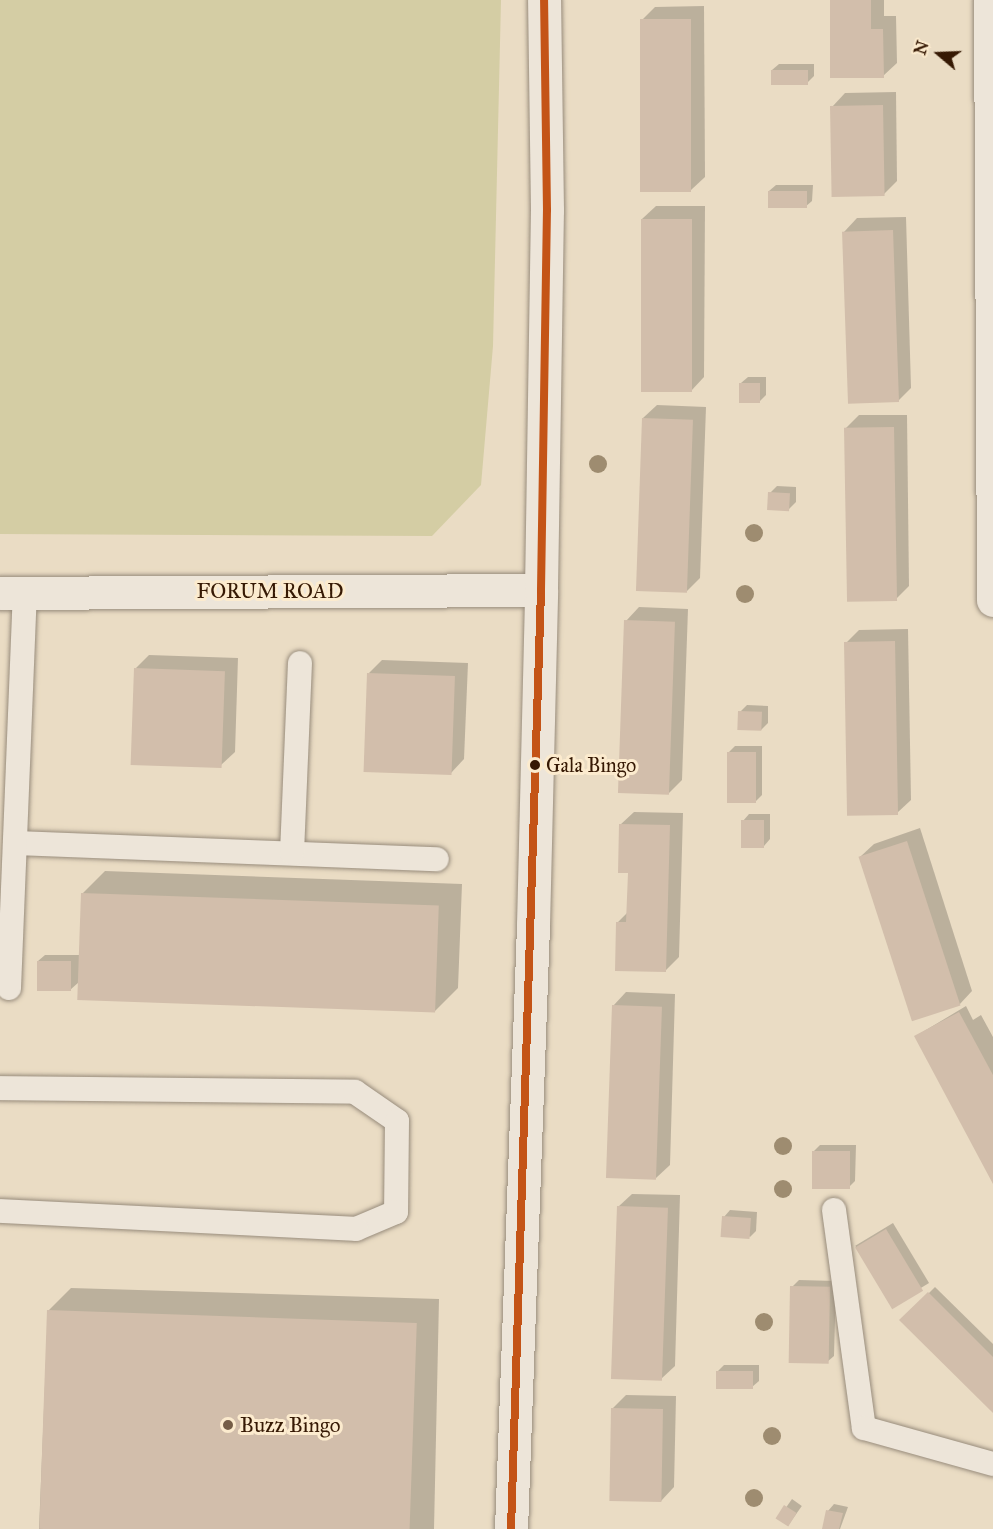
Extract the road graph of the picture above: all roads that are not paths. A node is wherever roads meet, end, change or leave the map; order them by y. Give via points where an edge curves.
1 (544, 0) edge
2 (990, 0) edge
3 (541, 590) junction
4 (12, 593) edge
5 (993, 600) edge
6 (300, 663) dead end
7 (15, 843) junction
8 (292, 853) junction
9 (437, 859) dead end
10 (9, 988) dead end
11 (0, 1088) edge
12 (834, 1210) dead end
13 (0, 1211) edge
14 (993, 1464) edge
15 (511, 1529) edge

1 - 3 street via 547,210
2 - 5 street
3 - 4 street, FORUM ROAD
3 - 15 street
4 - 7 lane
6 - 8 lane
7 - 8 lane
7 - 10 lane
8 - 9 lane
11 - 13 lane via 355,1092 397,1121 396,1212 356,1228
12 - 14 lane via 864,1428

